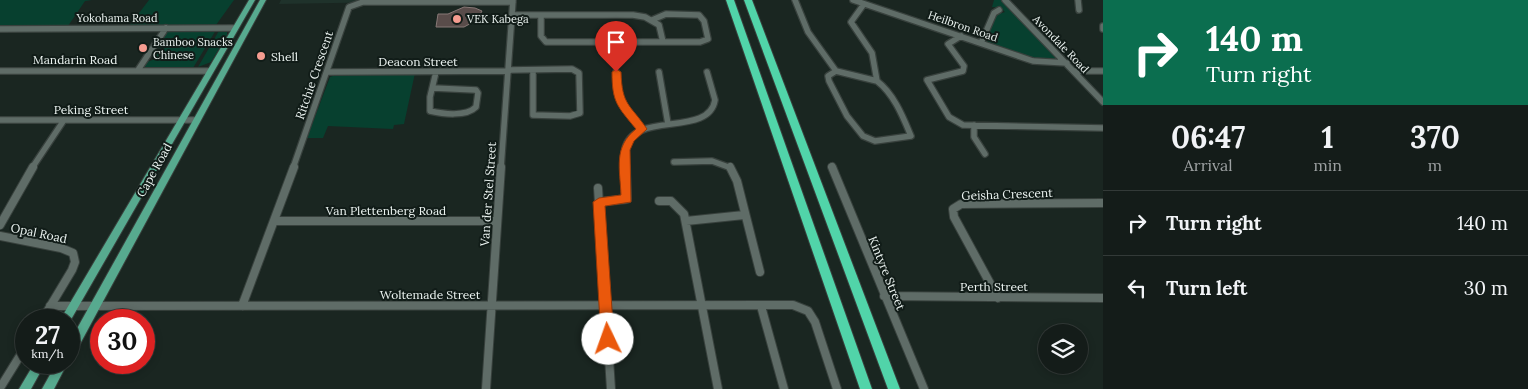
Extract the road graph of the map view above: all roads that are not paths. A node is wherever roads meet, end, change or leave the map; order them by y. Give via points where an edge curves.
1 (252, 0) edge
2 (263, 0) edge
3 (730, 0) edge
4 (748, 0) edge
5 (795, 0) edge
6 (853, 0) edge
7 (1005, 0) edge
8 (1078, 0) edge
9 (513, 1) edge
10 (864, 4) junction
11 (999, 10) dead end
12 (1079, 10) dead end
13 (512, 15) junction
14 (541, 15) junction
15 (652, 20) junction
16 (166, 28) junction
17 (235, 28) junction
18 (0, 29) edge
19 (961, 36) junction
20 (664, 42) junction
21 (981, 43) junction
22 (1067, 63) junction
23 (138, 70) junction
24 (534, 70) junction
25 (0, 71) edge
26 (210, 71) junction
27 (509, 71) junction
28 (836, 71) junction
29 (1074, 71) junction
30 (1103, 71) edge
31 (328, 72) junction
32 (436, 72) junction
33 (616, 72) dead end
34 (659, 72) dead end
35 (707, 72) dead end
36 (876, 81) junction
37 (432, 88) junction
38 (1103, 102) edge
39 (0, 120) edge
40 (64, 120) junction
41 (182, 120) junction
42 (197, 120) junction
43 (668, 124) junction
44 (974, 125) junction
45 (1103, 128) edge
46 (642, 129) junction
47 (985, 154) dead end
48 (674, 162) dead end
49 (832, 166) dead end
50 (598, 188) dead end
51 (659, 201) dead end
52 (599, 202) junction
53 (1103, 203) edge
54 (744, 215) junction
55 (275, 221) junction
56 (497, 221) junction
57 (686, 221) junction
58 (0, 225) edge
59 (0, 236) edge
60 (760, 272) dead end
61 (884, 296) junction
62 (998, 298) junction
63 (1103, 298) edge
64 (702, 305) junction
65 (50, 306) junction
66 (73, 306) junction
67 (242, 306) junction
68 (492, 306) junction
69 (606, 306) junction
70 (762, 306) junction
71 (95, 307) junction
72 (48, 309) edge
73 (72, 309) edge
74 (80, 334) edge
75 (15, 364) edge
76 (34, 374) edge
77 (56, 374) edge
78 (0, 388) edge
79 (25, 389) edge
80 (48, 389) edge
81 (486, 389) edge
82 (611, 389) edge
83 (718, 389) edge
84 (784, 389) edge
85 (837, 389) edge
86 (866, 389) edge
87 (894, 389) edge
88 (924, 389) edge

1 - 17 main road, Cape Road
2 - 42 main road, Cape Road
3 - 86 highway
4 - 87 highway
5 - 28 street via 808,32
6 - 10 street, Heilbron Road
7 - 22 street, Avondale Road
8 - 12 street
9 - 13 street, Van der Stel Street
9 - 31 street, Ritchie Crescent via 353,4 348,9
10 - 19 street, Heilbron Road
10 - 36 street via 851,22 872,53 878,77
11 - 21 street via 994,13
13 - 14 street
13 - 27 street, Van der Stel Street
14 - 15 street via 633,15
14 - 20 street via 541,36 546,42
15 - 20 street via 659,25
15 - 20 street via 666,14 695,14 704,19 707,41
16 - 17 street, Yokohama Road
16 - 18 street, Yokohama Road
16 - 23 street
17 - 26 main road, Cape Road
19 - 21 street, Heilbron Road
19 - 44 street via 948,44 964,66 963,71 954,76 927,80 952,120
21 - 22 street, Heilbron Road via 1033,61
22 - 29 street, Avondale Road
23 - 25 street, Mandarin Road
23 - 26 street, Mandarin Road
24 - 24 street, Deacon Street via 577,71 580,113 570,116 533,115
24 - 27 street, Deacon Street
26 - 41 main road, Cape Road
27 - 32 street, Deacon Street
27 - 56 street, Van der Stel Street
28 - 36 street
28 - 36 street via 828,76 829,81 847,116 863,136 875,141 909,138 911,132 902,114 885,87
29 - 30 street
29 - 38 street, Avondale Road
31 - 32 street, Deacon Street
31 - 55 street, Ritchie Crescent
32 - 37 street
33 - 46 street via 620,103
34 - 43 street
35 - 43 street via 715,102 711,109 694,119
37 - 37 street via 476,90 476,107 465,113 433,112 429,109
39 - 40 street, Peking Street
40 - 41 street, Peking Street
40 - 58 street, Opal Road
41 - 42 street, Peking Street
41 - 66 main road, Cape Road
42 - 71 main road, Cape Road
43 - 46 street
44 - 45 street
44 - 47 street via 975,139
46 - 52 street via 630,139 625,150 627,199
48 - 54 street via 712,161 730,167 737,181
49 - 61 street, Kintyre Street
50 - 52 street
51 - 57 street via 674,203 682,210
52 - 69 street
53 - 62 street, Geisha Crescent via 961,204 953,209
54 - 57 street
54 - 60 street
55 - 56 street, Van Plettenberg Road
55 - 67 street, Ritchie Crescent
56 - 68 street, Van der Stel Street
57 - 64 street
59 - 65 street, Opal Road via 73,253 75,262 72,270
61 - 62 street, Perth Street
61 - 88 street, Kintyre Street
62 - 63 street, Perth Street
64 - 69 street, Woltemade Street
64 - 70 street, Woltemade Street
64 - 83 street
65 - 66 street, Woltemade Street
65 - 72 street
66 - 71 street, Woltemade Street
66 - 73 main road, Cape Road
67 - 68 street, Woltemade Street
67 - 71 street, Woltemade Street
68 - 69 street, Woltemade Street
68 - 81 street, Van der Stel Street
69 - 82 street
70 - 84 street
70 - 85 street, Woltemade Street via 793,305 808,311 815,322
71 - 74 main road, Cape Road
75 - 78 street
76 - 79 main road
77 - 80 main road

